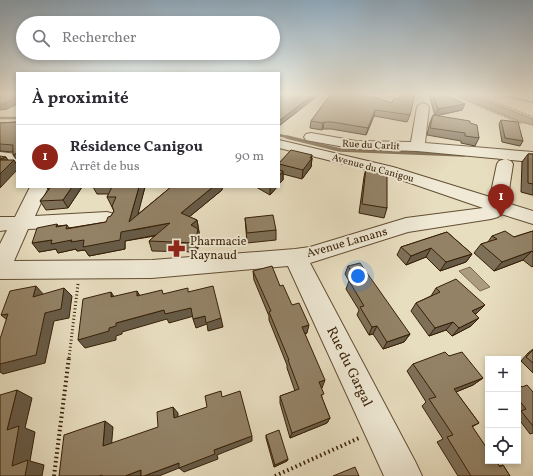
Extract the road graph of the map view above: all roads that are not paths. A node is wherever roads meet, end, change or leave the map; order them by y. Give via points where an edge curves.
1 (422, 116) edge
2 (280, 130) edge
3 (280, 144) edge
4 (417, 147) junction
5 (0, 157) edge
6 (533, 157) edge
7 (16, 159) edge
8 (505, 164) dead end
9 (38, 188) edge
10 (494, 209) junction
11 (528, 217) edge
12 (107, 219) edge
13 (0, 224) edge
14 (20, 224) junction
15 (295, 257) junction
16 (0, 266) edge
17 (0, 270) edge
18 (403, 476) edge

1 - 4 street, Rue du Carlit
2 - 4 street, Rue du Carlit via 336,143
3 - 10 street, Avenue du Canigou via 387,170 467,197
4 - 6 street, Rue du Carlit
5 - 7 street
8 - 10 street
9 - 14 street
10 - 11 street
10 - 15 street, Avenue Lamans via 406,225 310,255
12 - 14 street
13 - 14 street
14 - 16 street
15 - 17 street, Avenue Lamans via 152,269
15 - 18 street, Rue du Gargal

